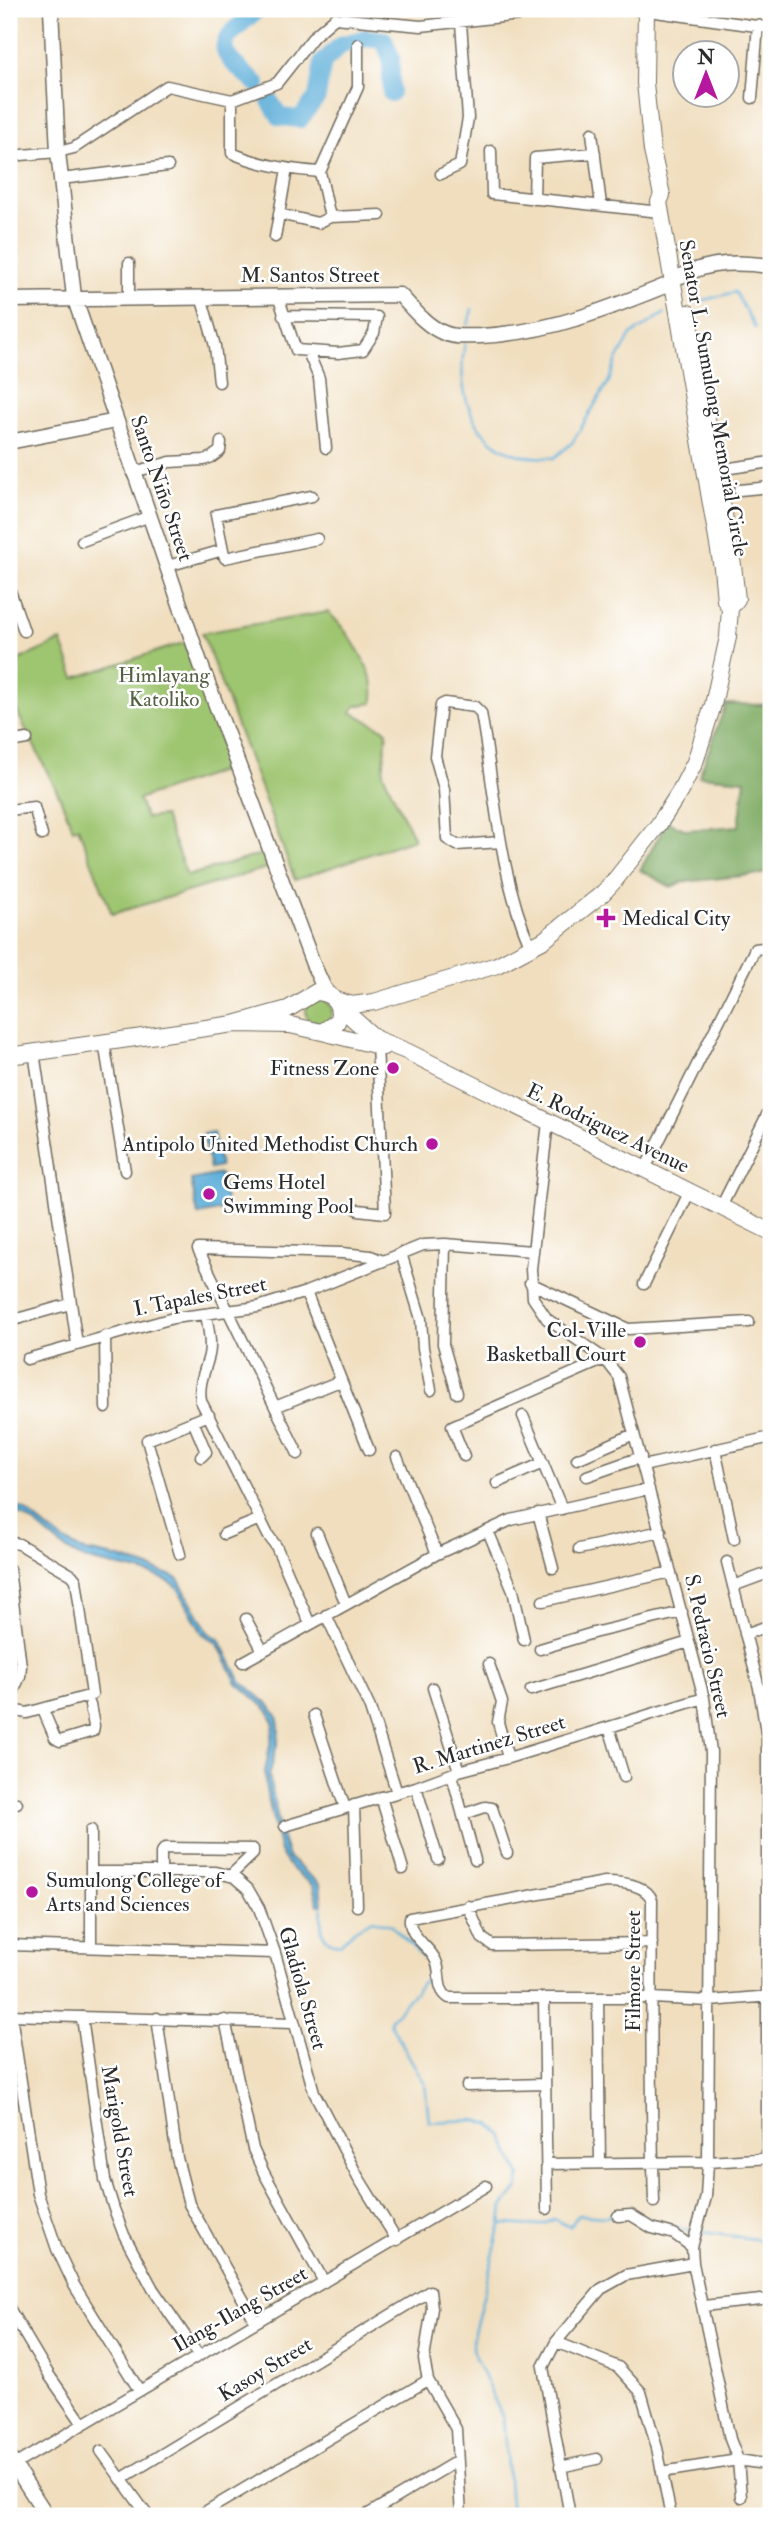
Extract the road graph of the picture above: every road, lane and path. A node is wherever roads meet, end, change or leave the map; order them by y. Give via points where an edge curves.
1 (51, 9) edge
2 (575, 9) edge
3 (634, 9) edge
4 (646, 9) edge
5 (335, 14) edge
6 (714, 14) edge
7 (484, 15) edge
8 (461, 23) junction
9 (758, 26) junction
10 (771, 28) edge
11 (358, 44) dead end
12 (752, 98) dead end
13 (232, 100) junction
14 (592, 133) dead end
15 (491, 151) dead end
16 (58, 152) junction
17 (595, 153) junction
18 (9, 156) edge
19 (168, 166) dead end
20 (287, 169) junction
21 (320, 172) junction
22 (441, 174) dead end
23 (61, 179) junction
24 (534, 199) junction
25 (661, 204) junction
26 (600, 205) junction
27 (279, 214) junction
28 (380, 215) dead end
29 (330, 217) junction
30 (275, 237) dead end
31 (129, 263) dead end
32 (771, 266) edge
33 (677, 279) junction
34 (201, 296) junction
35 (278, 296) junction
36 (129, 297) junction
37 (74, 298) junction
38 (9, 300) edge
39 (284, 316) junction
40 (308, 352) junction
41 (219, 382) dead end
42 (116, 421) junction
43 (9, 442) edge
44 (221, 442) dead end
45 (326, 448) dead end
46 (771, 462) edge
47 (717, 470) junction
48 (134, 472) junction
49 (771, 486) edge
50 (739, 490) dead end
51 (312, 496) dead end
52 (150, 516) junction
53 (317, 539) dead end
54 (82, 541) dead end
55 (223, 550) junction
56 (168, 566) junction
57 (9, 588) edge
58 (730, 608) junction
59 (23, 631) dead end
60 (27, 740) dead end
61 (9, 742) edge
62 (9, 810) edge
63 (42, 835) dead end
64 (501, 842) junction
65 (771, 947) edge
66 (531, 948) junction
67 (313, 964) junction
68 (307, 997) junction
69 (338, 1008) junction
70 (234, 1024) junction
71 (315, 1030) junction
72 (104, 1042) junction
73 (377, 1045) junction
74 (34, 1052) junction
75 (9, 1056) edge
76 (425, 1060) junction
77 (771, 1107) edge
78 (548, 1122) junction
79 (645, 1169) junction
80 (125, 1171) dead end
81 (690, 1191) junction
82 (721, 1207) junction
83 (358, 1210) dead end
84 (771, 1232) edge
85 (445, 1244) junction
86 (532, 1251) junction
87 (401, 1254) junction
88 (383, 1261) junction
89 (530, 1283) junction
90 (644, 1284) dead end
91 (306, 1292) junction
92 (70, 1304) junction
93 (231, 1312) junction
94 (206, 1314) junction
95 (18, 1319) dead end
96 (749, 1322) dead end
97 (105, 1336) junction
98 (77, 1344) junction
99 (27, 1359) dead end
100 (605, 1359) junction
101 (340, 1381) junction
102 (431, 1390) dead end
103 (457, 1393) dead end
104 (275, 1407) junction
105 (106, 1408) dead end
106 (209, 1415) junction
107 (523, 1416) dead end
108 (193, 1421) junction
109 (635, 1434) junction
110 (771, 1437) edge
111 (369, 1450) dead end
112 (715, 1450) junction
113 (298, 1454) dead end
114 (464, 1456) dead end
115 (201, 1457) dead end
116 (397, 1457) dead end
117 (577, 1460) dead end
118 (642, 1462) junction
119 (543, 1463) junction
120 (587, 1476) dead end
121 (497, 1483) dead end
122 (649, 1489) junction
123 (562, 1509) junction
124 (538, 1513) junction
125 (260, 1519) junction
126 (488, 1531) junction
127 (660, 1531) junction
128 (317, 1533) dead end
129 (224, 1534) dead end
130 (734, 1539) dead end
131 (9, 1542) edge
132 (579, 1549) dead end
133 (180, 1554) dead end
134 (437, 1554) junction
135 (727, 1562) dead end
136 (553, 1568) dead end
137 (9, 1569) edge
138 (671, 1572) junction
139 (771, 1572) edge
140 (733, 1586) junction
141 (543, 1601) dead end
142 (346, 1604) junction
143 (682, 1612) junction
144 (326, 1615) junction
145 (246, 1619) dead end
146 (310, 1624) junction
147 (771, 1625) edge
148 (745, 1634) junction
149 (524, 1640) dead end
150 (689, 1642) junction
151 (540, 1649) dead end
152 (263, 1651) junction
153 (243, 1662) dead end
154 (489, 1664) dead end
155 (771, 1684) edge
156 (433, 1688) dead end
157 (759, 1688) junction
158 (531, 1690) dead end
159 (704, 1698) junction
160 (91, 1700) junction
161 (9, 1703) edge
162 (43, 1710) junction
163 (314, 1715) dead end
164 (609, 1727) junction
165 (94, 1728) junction
166 (769, 1738) edge
167 (96, 1741) dead end
168 (508, 1758) junction
169 (456, 1773) junction
170 (624, 1777) dead end
171 (416, 1787) junction
172 (397, 1793) junction
173 (381, 1797) junction
174 (349, 1806) junction
175 (464, 1814) junction
176 (285, 1826) dead end
177 (91, 1830) dead end
178 (507, 1853) dead end
179 (438, 1859) dead end
180 (475, 1860) dead end
181 (403, 1869) dead end
182 (91, 1872) junction
183 (161, 1872) junction
184 (230, 1876) junction
185 (356, 1906) dead end
186 (468, 1906) junction
187 (652, 1943) junction
188 (769, 1944) edge
189 (9, 1945) edge
190 (91, 1947) junction
191 (275, 1953) junction
192 (769, 1996) edge
193 (544, 1998) junction
194 (598, 1998) junction
195 (652, 1998) junction
196 (710, 2001) junction
197 (10, 2015) edge
198 (82, 2017) junction
199 (157, 2018) junction
200 (225, 2020) junction
201 (294, 2023) junction
202 (769, 2050) edge
203 (544, 2084) junction
204 (467, 2086) dead end
205 (769, 2105) edge
206 (769, 2158) edge
207 (653, 2162) junction
208 (708, 2162) junction
209 (600, 2163) junction
210 (547, 2164) junction
211 (486, 2186) dead end
212 (654, 2202) dead end
213 (547, 2209) dead end
214 (618, 2216) dead end
215 (397, 2240) junction
216 (692, 2244) junction
217 (693, 2263) junction
218 (324, 2282) junction
219 (771, 2299) edge
220 (703, 2306) junction
221 (9, 2308) edge
222 (256, 2322) junction
223 (556, 2342) junction
224 (199, 2356) junction
225 (428, 2380) junction
226 (139, 2390) junction
227 (83, 2424) junction
228 (101, 2451) dead end
229 (597, 2459) dead end
230 (738, 2459) junction
231 (457, 2461) junction
232 (10, 2463) edge
233 (771, 2466) edge
234 (560, 2467) junction
235 (662, 2472) junction
236 (121, 2479) junction
237 (741, 2497) dead end
238 (47, 2516) edge
239 (148, 2516) edge
240 (198, 2516) edge
241 (365, 2516) edge
242 (461, 2516) edge
243 (570, 2516) edge
244 (669, 2516) edge

1 - 16 main road, Santo Niño Street
2 - 7 street
3 - 4 street
4 - 6 street
4 - 25 main road, Senator L. Sumulong Memorial Circle via 645,83
5 - 8 street via 421,26
5 - 13 street via 277,83
6 - 9 street
7 - 8 street
8 - 22 street via 467,129 460,165
9 - 10 street
9 - 12 street
11 - 21 street via 358,87
13 - 16 street via 167,86 74,148
13 - 20 street via 232,153
14 - 17 street
15 - 24 street via 492,194
16 - 18 street
16 - 23 main road, Santo Niño Street
17 - 24 street via 535,158
17 - 26 street
19 - 23 street
20 - 21 street
20 - 27 street
21 - 29 street
23 - 37 main road, Santo Niño Street
24 - 26 street
25 - 26 street
25 - 33 main road, Senator L. Sumulong Memorial Circle
27 - 29 street via 318,223
27 - 30 street
28 - 29 street
31 - 36 street
32 - 33 main road, M. Santos Street via 730,262 699,267
33 - 35 main road, M. Santos Street via 565,323 475,336 446,334 434,328 400,295
33 - 47 main road, Senator L. Sumulong Memorial Circle
33 - 58 main road, Senator L. Sumulong Memorial Circle via 725,600
34 - 35 main road, M. Santos Street
34 - 36 main road, M. Santos Street
34 - 41 street
35 - 39 street
36 - 37 main road, M. Santos Street
37 - 38 main road, M. Santos Street
37 - 42 main road, Santo Niño Street
39 - 40 street via 296,350
39 - 40 street via 377,317 363,350
40 - 45 street via 319,378
42 - 43 main road
42 - 48 main road, Santo Niño Street
44 - 48 street via 220,451 210,458 174,461
46 - 47 street
47 - 58 main road, Senator L. Sumulong Memorial Circle via 737,599
48 - 52 main road, Santo Niño Street
49 - 50 street
51 - 55 street via 216,515
52 - 54 street
52 - 56 main road, Santo Niño Street
53 - 55 street via 225,558
55 - 56 street
56 - 67 main road, Santo Niño Street
57 - 59 street
58 - 66 main road, Senator L. Sumulong Memorial Circle via 713,705 695,762 679,793 609,887
60 - 61 street
62 - 63 street via 34,807
64 - 64 street via 481,713 475,707 445,703 439,709 435,755 444,789 447,839 457,845
64 - 66 street via 520,925
65 - 79 street via 755,949
66 - 69 main road, Senator L. Sumulong Memorial Circle via 497,965 400,995
67 - 68 main road
67 - 69 main road, Santo Niño Street
68 - 69 main road via 316,992
68 - 70 main road via 279,1013
68 - 71 main road via 300,1011 302,1020
69 - 71 main road via 333,1027
69 - 76 main road, E. Rodriguez Avenue via 376,1039
70 - 71 main road
70 - 72 main road
71 - 73 main road, E. Rodriguez Avenue
72 - 74 main road
72 - 80 street
73 - 76 main road, E. Rodriguez Avenue
73 - 83 street via 385,1213
74 - 75 main road
74 - 92 street
76 - 78 main road, E. Rodriguez Avenue
77 - 82 street
78 - 79 main road, E. Rodriguez Avenue
78 - 86 street, S. Pedracio Street
79 - 81 main road, E. Rodriguez Avenue
81 - 82 main road, E. Rodriguez Avenue
81 - 90 street
82 - 84 main road, E. Rodriguez Avenue
85 - 86 street, I. Tapales Street
85 - 87 street, I. Tapales Street via 423,1245
85 - 103 street via 443,1344
86 - 89 street, S. Pedracio Street
87 - 88 street, I. Tapales Street
87 - 102 street via 421,1319
88 - 91 street, I. Tapales Street
88 - 93 street via 342,1253 198,1250
89 - 96 street via 628,1329
89 - 100 street, S. Pedracio Street via 533,1298 547,1319
91 - 93 street, I. Tapales Street
91 - 101 street
92 - 95 street
92 - 98 street
93 - 94 street, I. Tapales Street
93 - 104 street
94 - 97 street, I. Tapales Street
94 - 106 street via 209,1354 199,1389
97 - 98 street, I. Tapales Street
97 - 105 street
98 - 99 street, I. Tapales Street
100 - 109 street, S. Pedracio Street via 619,1377
100 - 114 street via 452,1426
101 - 104 street
101 - 111 street
104 - 113 street
106 - 108 street
106 - 125 street
107 - 119 street
108 - 115 street via 206,1452
108 - 133 street via 147,1440
109 - 117 street
109 - 118 street, S. Pedracio Street
110 - 112 street
112 - 118 street
112 - 130 street
116 - 134 street
118 - 120 street
118 - 122 street, S. Pedracio Street
119 - 121 street
119 - 123 street
122 - 123 street
122 - 127 street, S. Pedracio Street
123 - 124 street
124 - 126 street
124 - 136 street
125 - 129 street
125 - 146 street
126 - 134 street
126 - 149 street via 513,1590
127 - 132 street
127 - 138 street, S. Pedracio Street
128 - 142 street
131 - 160 street via 76,1580
134 - 142 street
135 - 140 street
137 - 161 street via 21,1666
138 - 141 street
138 - 143 street, S. Pedracio Street
139 - 140 street
140 - 148 street
142 - 144 street
143 - 150 street, S. Pedracio Street
143 - 151 street
144 - 146 street
144 - 172 street via 370,1708
145 - 152 street
146 - 152 street
147 - 148 street
148 - 157 street
150 - 158 street
150 - 159 street, S. Pedracio Street
152 - 153 street
154 - 168 street via 502,1702 498,1722
155 - 157 street
156 - 169 street
157 - 166 street
159 - 164 street, R. Martinez Street
159 - 196 street, S. Pedracio Street via 711,1752
160 - 162 street
160 - 165 street
161 - 162 street via 11,1710 20,1713
162 - 165 street via 57,1740
163 - 174 street
164 - 168 street, R. Martinez Street
164 - 170 street
165 - 167 street
166 - 188 street
168 - 169 street, R. Martinez Street
169 - 171 street, R. Martinez Street
169 - 175 street
171 - 172 street, R. Martinez Street
171 - 179 street
172 - 173 street, R. Martinez Street
173 - 174 street, R. Martinez Street
173 - 181 street
174 - 176 street, R. Martinez Street
174 - 185 street
175 - 178 street via 492,1808
175 - 180 street
177 - 182 street
182 - 183 street
182 - 190 street
183 - 184 street
183 - 184 street via 165,1848 254,1849
184 - 191 street, Gladiola Street via 248,1889
186 - 187 street via 482,1938 492,1945
186 - 187 street, Filmore Street via 617,1882 651,1895
186 - 193 street, Filmore Street via 410,1918 410,1927 436,1960 444,1995
187 - 195 street, Filmore Street
188 - 192 street
189 - 190 street
190 - 191 street
191 - 201 street, Gladiola Street
192 - 196 street
192 - 202 street
193 - 194 street
193 - 203 street
194 - 195 street
194 - 209 street
195 - 196 street
195 - 207 street, Filmore Street
196 - 208 street, S. Pedracio Street
197 - 198 street
197 - 226 street via 38,2194 74,2286
198 - 199 street
198 - 224 street, Marigold Street via 105,2180 114,2209 153,2289
199 - 200 street
199 - 222 street via 177,2158 189,2204
200 - 201 street
200 - 218 street via 253,2149
201 - 215 street, Gladiola Street via 327,2122
202 - 205 street
203 - 204 street
203 - 210 street
205 - 206 street
206 - 208 street
207 - 208 street
207 - 209 street
207 - 212 street, Filmore Street
208 - 216 street, S. Pedracio Street via 706,2197
209 - 210 street
210 - 213 street
211 - 215 street, Ilang-Ilang Street
214 - 216 street via 631,2215
215 - 218 street, Ilang-Ilang Street
216 - 217 street, S. Pedracio Street
217 - 220 street, S. Pedracio Street
217 - 223 street via 626,2275 601,2289
218 - 222 street, Ilang-Ilang Street
219 - 220 street
220 - 230 street, S. Pedracio Street
221 - 227 street
222 - 224 street, Ilang-Ilang Street
223 - 234 street via 543,2367
223 - 235 street via 618,2367 641,2392
224 - 226 street, Ilang-Ilang Street
225 - 231 street via 456,2429
225 - 236 street, Kasoy Street via 424,2359 430,2291
225 - 240 street
226 - 227 street, Ilang-Ilang Street
227 - 232 street, Ilang-Ilang Street
228 - 236 street
229 - 234 street
230 - 233 street
230 - 235 street
230 - 237 street, S. Pedracio Street
231 - 241 street
231 - 242 street
232 - 238 main road
234 - 243 street
235 - 244 street
236 - 239 street

